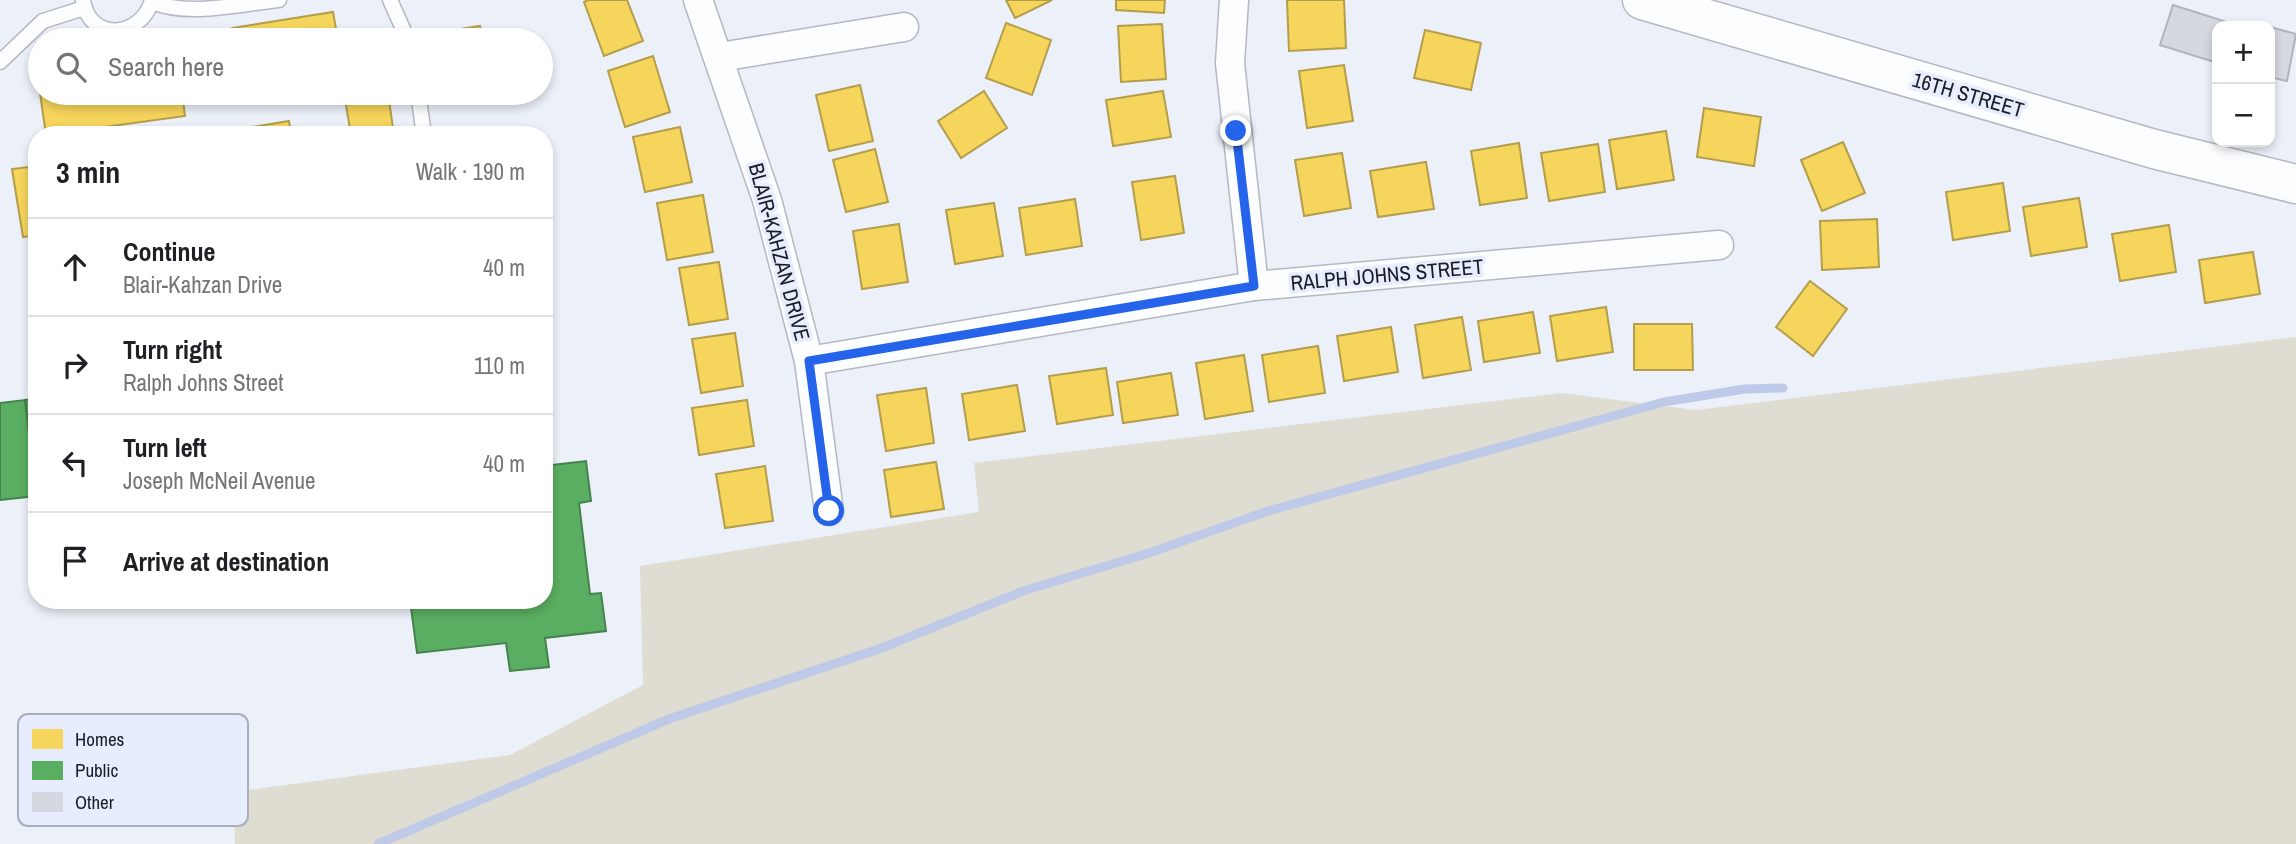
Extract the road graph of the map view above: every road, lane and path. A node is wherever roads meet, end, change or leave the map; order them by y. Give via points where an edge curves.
1 (279, 0) edge
2 (390, 0) edge
3 (698, 0) edge
4 (1234, 0) edge
5 (1642, 0) edge
6 (152, 1) edge
7 (83, 4) edge
8 (904, 27) dead end
9 (36, 28) edge
10 (103, 28) edge
11 (129, 28) edge
12 (403, 28) edge
13 (28, 35) edge
14 (720, 57) junction
15 (0, 62) edge
16 (420, 105) edge
17 (423, 126) edge
18 (2296, 184) edge
19 (1718, 245) dead end
20 (1254, 286) junction
21 (809, 361) junction
22 (829, 511) dead end

1 - 6 lane via 194,9 166,8
2 - 12 lane
3 - 14 street, BLAIR-KAHZAN DRIVE
4 - 20 street via 1230,63
5 - 18 street, 16TH STREET via 2154,149
6 - 11 lane via 145,18
7 - 9 lane
7 - 10 lane via 90,19
8 - 14 street
13 - 15 lane
14 - 21 street, BLAIR-KAHZAN DRIVE via 767,200
16 - 17 lane
19 - 20 street, RALPH JOHNS STREET
20 - 21 street, RALPH JOHNS STREET
21 - 22 street, BLAIR-KAHZAN DRIVE

